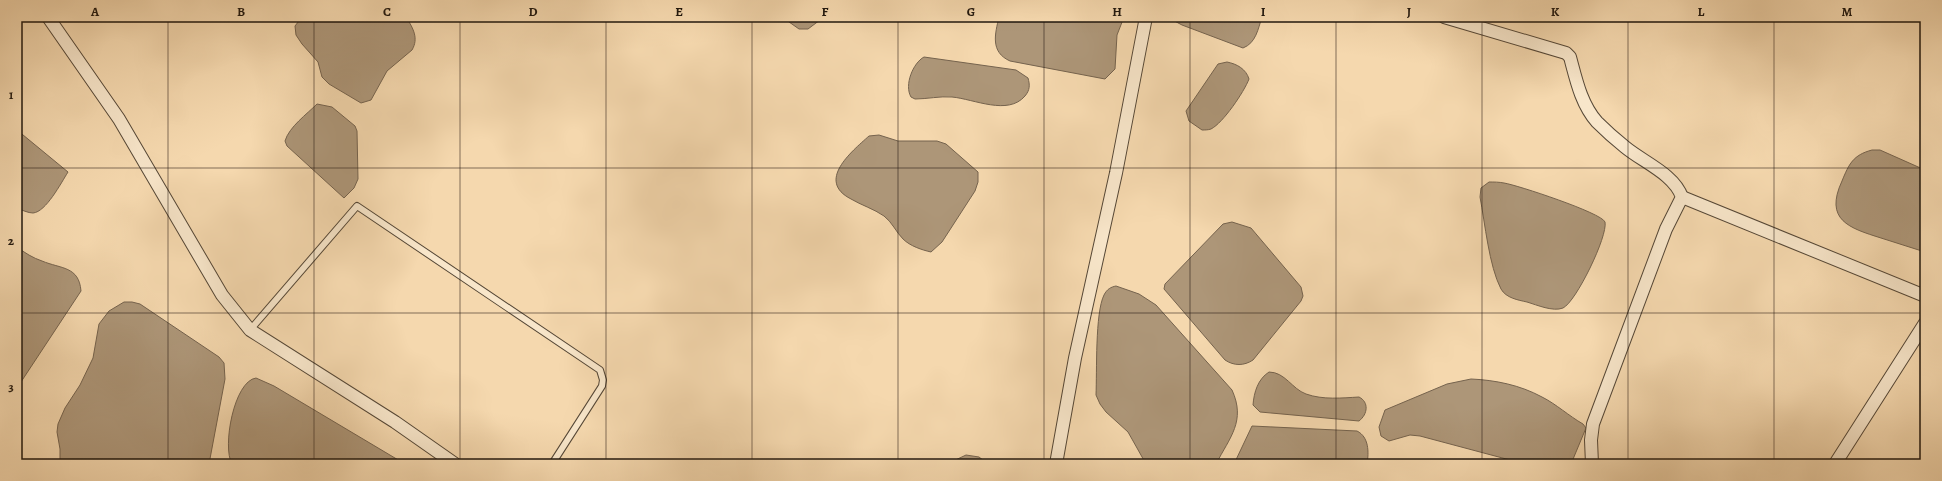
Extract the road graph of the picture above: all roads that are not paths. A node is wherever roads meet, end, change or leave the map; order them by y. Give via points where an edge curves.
1 (48, 17) edge
2 (1146, 17) edge
3 (1444, 17) edge
4 (1682, 197) junction
5 (1925, 296) edge
6 (1925, 323) edge
7 (250, 330) junction
8 (455, 464) edge
9 (552, 464) edge
10 (1056, 464) edge
11 (1592, 464) edge
12 (1835, 464) edge

1 - 7 street via 119,119 222,295
2 - 10 street via 1116,173 1075,358
3 - 4 street via 1566,53 1570,57 1582,99 1597,121 1625,147 1679,188
4 - 5 street
4 - 11 street via 1666,229 1593,424
6 - 12 street
7 - 8 street via 395,422
7 - 9 lane via 357,206 600,370 602,386

